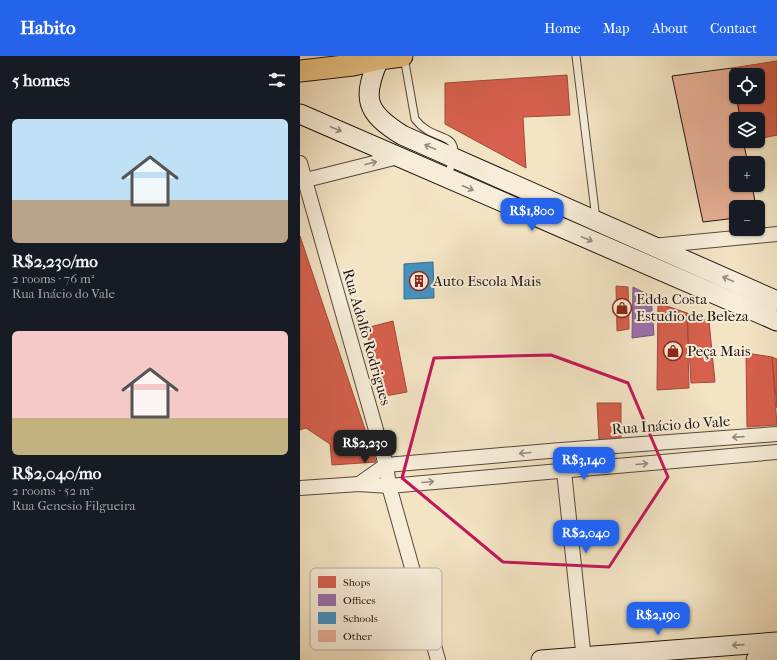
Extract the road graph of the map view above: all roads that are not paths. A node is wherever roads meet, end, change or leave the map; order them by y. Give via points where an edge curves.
1 (403, 56) edge
2 (576, 56) edge
3 (380, 57) edge
4 (300, 71) edge
5 (300, 114) edge
6 (398, 157) junction
7 (455, 158) junction
8 (300, 163) edge
9 (447, 179) junction
10 (306, 180) junction
11 (596, 220) junction
12 (777, 234) edge
13 (651, 246) junction
14 (777, 301) edge
15 (777, 321) edge
16 (777, 434) edge
17 (562, 450) junction
18 (777, 452) edge
19 (386, 465) junction
20 (563, 470) junction
21 (359, 484) junction
22 (390, 486) junction
23 (300, 488) edge
24 (413, 568) edge
25 (777, 642) edge
26 (435, 650) edge
27 (584, 658) edge
28 (777, 658) edge
29 (438, 660) edge
30 (541, 660) edge
31 (756, 660) edge

1 - 3 main road
1 - 7 lane via 415,119 419,125 453,144
2 - 11 lane
3 - 4 main road via 353,65
7 -> 3 main road via 402,135 375,116 368,92
5 -> 6 main road
6 - 9 main road
10 -> 6 street
7 - 9 lane
7 - 11 main road
8 - 10 street, Rua Adolfo Rodrigues
9 -> 15 main road
10 - 19 street, Rua Adolfo Rodrigues
11 - 13 main road
12 - 13 street
14 -> 13 main road
16 -> 17 street, Rua Inácio do Vale
17 -> 19 street, Rua Inácio do Vale
17 - 20 street
20 -> 18 street
19 - 21 street
19 - 22 street, Rua Adolfo Rodrigues
22 -> 20 street
20 - 27 street
21 - 22 street
21 - 23 street
22 - 24 street, Rua Adolfo Rodrigues
25 -> 27 main road
26 - 29 street, Rua Adolfo Rodrigues
27 - 30 main road
28 - 31 main road

